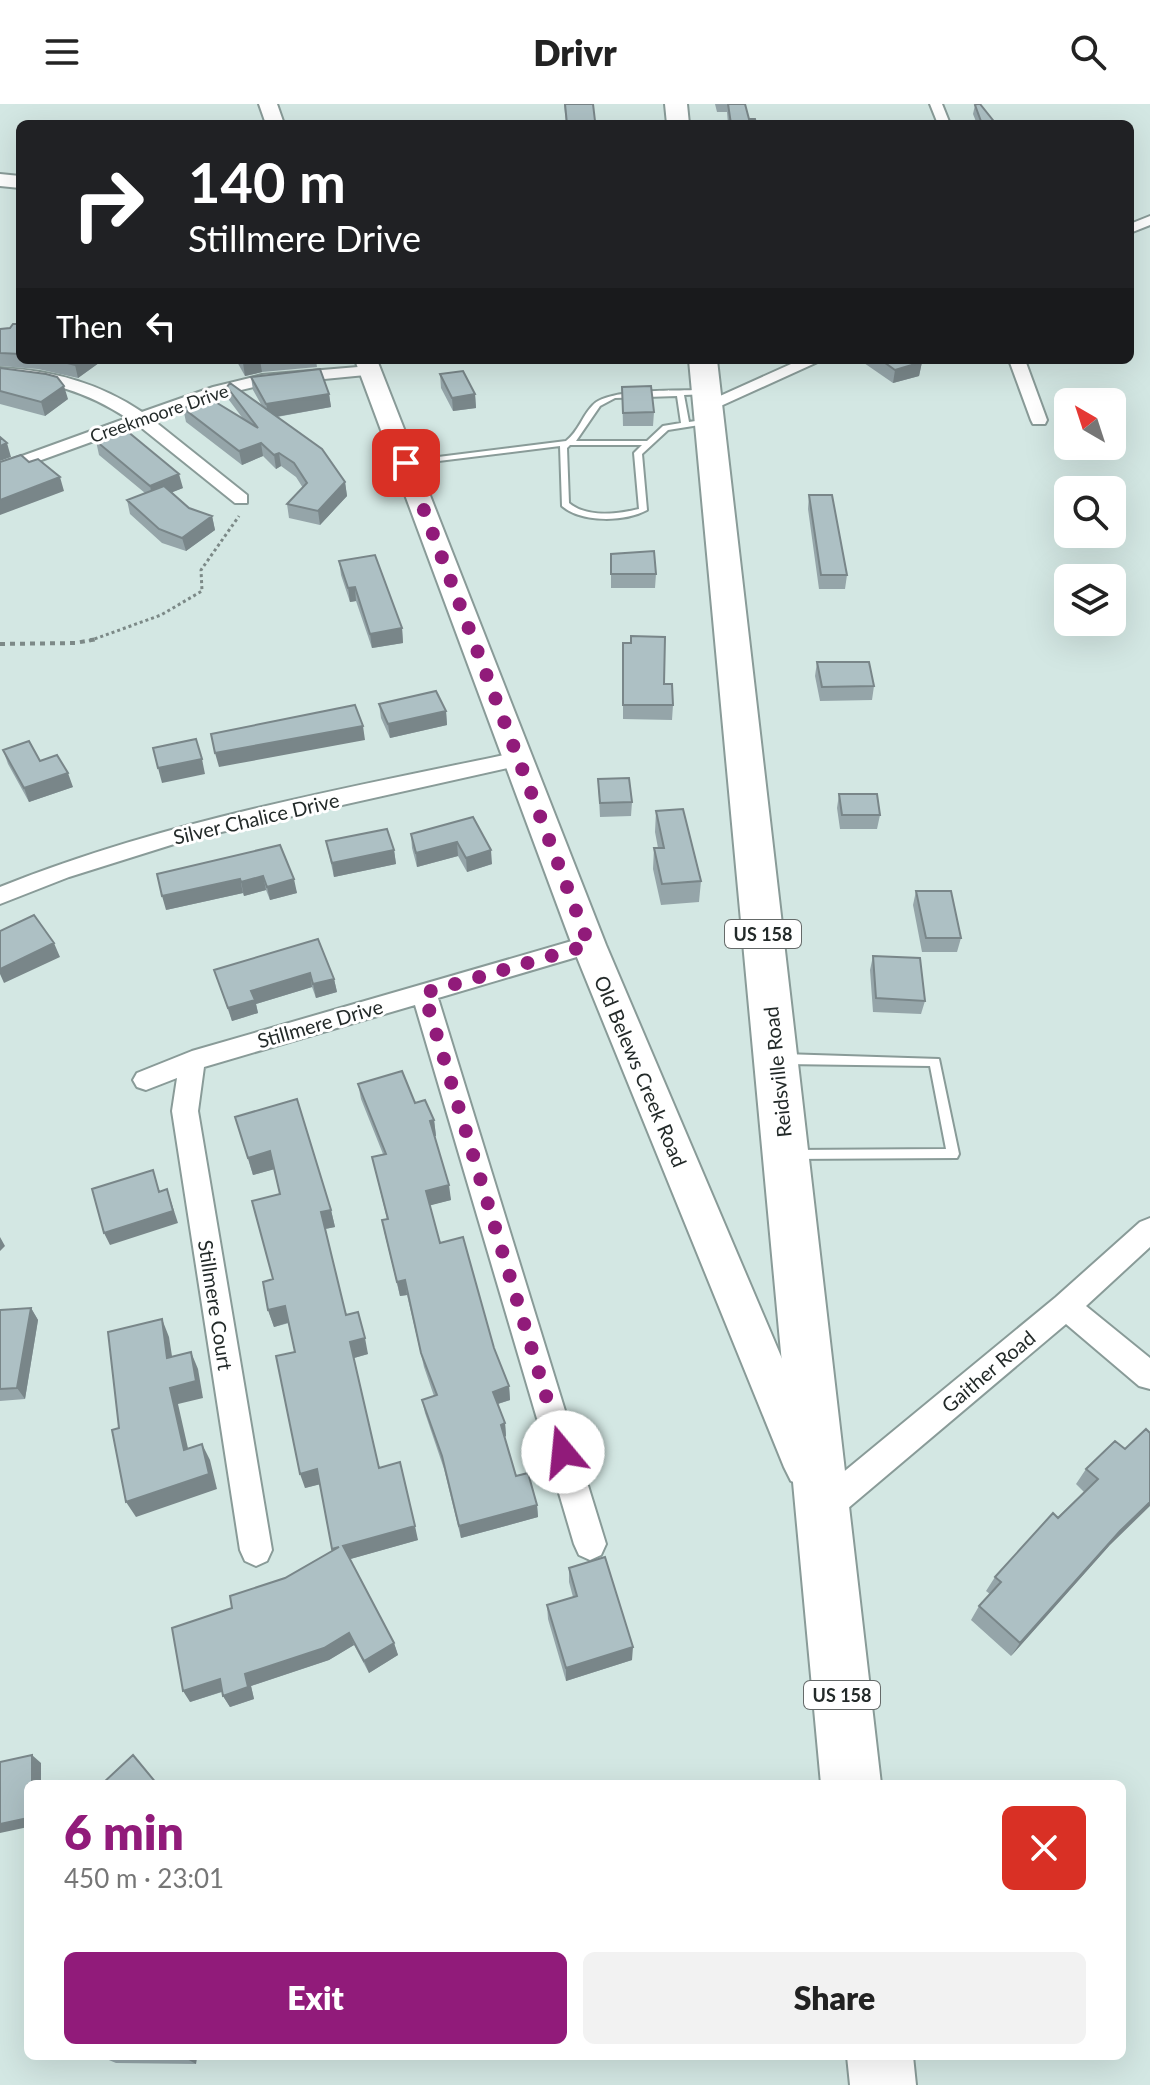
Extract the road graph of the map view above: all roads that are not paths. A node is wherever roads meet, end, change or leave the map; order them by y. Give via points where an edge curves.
1 (802, 364) edge
2 (1018, 364) edge
3 (368, 365) edge
4 (0, 373) edge
5 (698, 399) edge
6 (140, 418) junction
7 (1039, 420) dead end
8 (566, 443) junction
9 (648, 443) junction
10 (406, 463) junction
11 (0, 470) edge
12 (241, 499) road end
13 (518, 759) junction
14 (0, 896) edge
15 (589, 945) junction
16 (424, 993) junction
17 (776, 1059) junction
18 (192, 1061) junction
19 (146, 1080) dead end
20 (786, 1156) junction
21 (1150, 1230) edge
22 (1066, 1306) junction
23 (1150, 1376) edge
24 (823, 1509) junction
25 (590, 1544) dead end
26 (256, 1550) dead end
27 (851, 1780) edge
28 (880, 2060) edge
29 (883, 2085) edge

1 - 5 street
2 - 7 street
3 - 6 street, Creekmoore Drive via 262,380 192,397
3 - 10 street, Old Belews Creek Road
4 - 6 street via 74,382
5 - 8 lane via 630,393 605,400
5 - 9 lane
5 - 17 highway, Reidsville Road / US 158
6 - 11 street, Creekmoore Drive
6 - 12 street
8 - 9 lane
8 - 9 lane via 569,511 627,514 643,510 638,453
8 - 10 lane
10 - 13 street, Old Belews Creek Road
13 - 14 street, Silver Chalice Drive via 185,833 101,857
13 - 15 street, Old Belews Creek Road
15 - 16 street, Stillmere Drive
15 - 24 street, Old Belews Creek Road
16 - 18 street, Stillmere Drive
16 - 25 street
17 - 20 highway, Reidsville Road / US 158
17 - 20 lane via 935,1062 953,1154
18 - 19 street, Stillmere Drive
18 - 26 street, Stillmere Court via 185,1111
20 - 24 highway, Reidsville Road / US 158
21 - 22 street, Gaither Road
22 - 23 street
22 - 24 street, Gaither Road
24 - 27 highway, Reidsville Road / US 158
28 - 29 highway

